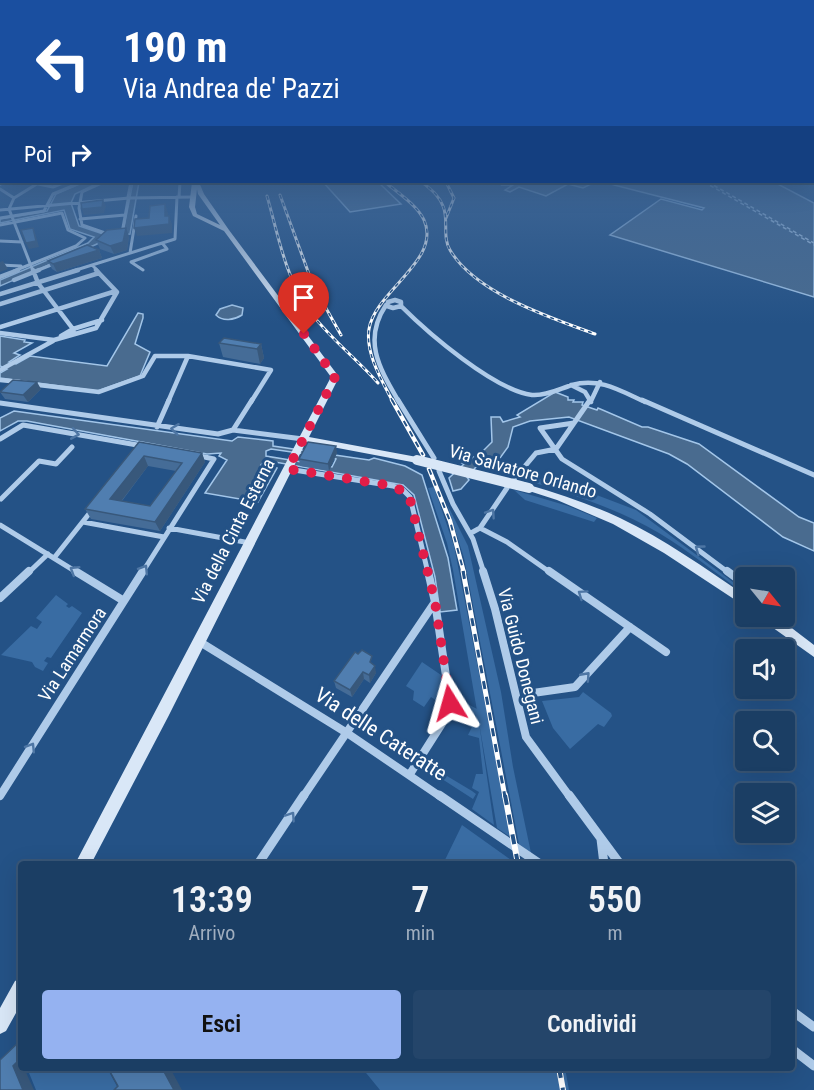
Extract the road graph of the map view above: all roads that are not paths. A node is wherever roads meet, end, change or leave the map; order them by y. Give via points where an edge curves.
1 (14, 222) edge
2 (65, 222) edge
3 (81, 222) edge
4 (124, 222) edge
5 (135, 222) edge
6 (176, 222) edge
7 (215, 222) edge
8 (222, 222) edge
9 (212, 223) joint
10 (227, 231) junction
11 (132, 235) junction
12 (108, 236) junction
13 (0, 241) edge
14 (22, 242) junction
15 (163, 244) junction
16 (130, 253) junction
17 (106, 255) edge
18 (113, 258) junction
19 (58, 262) edge
20 (0, 265) edge
21 (31, 265) junction
22 (92, 265) junction
23 (143, 270) dead end
24 (34, 272) junction
25 (99, 273) junction
26 (0, 277) edge
27 (14, 280) dead end
28 (38, 282) junction
29 (43, 290) junction
30 (116, 291) junction
31 (0, 294) edge
32 (0, 304) edge
33 (386, 305) junction
34 (401, 306) junction
35 (393, 308) junction
36 (57, 309) junction
37 (380, 314) junction
38 (0, 327) edge
39 (74, 332) junction
40 (0, 333) edge
41 (54, 340) junction
42 (188, 356) junction
43 (0, 370) edge
44 (0, 380) edge
45 (600, 382) junction
46 (569, 384) junction
47 (0, 403) edge
48 (590, 403) junction
49 (574, 423) junction
50 (157, 427) junction
51 (232, 430) junction
52 (0, 439) edge
53 (302, 443) junction
54 (72, 447) dead end
55 (556, 449) junction
56 (136, 454) edge
57 (192, 455) edge
58 (434, 458) dead end
59 (288, 469) junction
60 (439, 471) dead end
61 (814, 476) edge
62 (515, 478) dead end
63 (507, 488) dead end
64 (1, 499) edge
65 (96, 505) edge
66 (83, 522) junction
67 (0, 525) edge
68 (169, 528) junction
69 (480, 528) junction
70 (471, 532) junction
71 (164, 537) junction
72 (250, 543) junction
73 (51, 556) junction
74 (735, 577) edge
75 (735, 594) edge
76 (0, 598) edge
77 (123, 601) junction
78 (435, 602) junction
79 (630, 627) junction
80 (781, 627) edge
81 (199, 641) junction
82 (666, 652) dead end
83 (814, 652) edge
84 (533, 693) dead end
85 (347, 733) junction
86 (410, 774) junction
87 (0, 796) edge
88 (601, 839) junction
89 (85, 861) edge
90 (260, 861) edge
91 (536, 861) edge
92 (604, 861) edge
93 (618, 861) edge
94 (18, 992) edge
95 (18, 1009) edge
96 (795, 1013) edge
97 (1, 1023) edge
98 (814, 1027) edge
99 (795, 1051) edge
100 (814, 1066) edge

1 - 14 street
2 - 21 street via 68,230 84,239
3 - 12 street
4 - 12 street via 122,233
5 - 11 street
6 - 15 street via 175,239
7 - 9 main road
8 - 10 main road, Via della Cinta Esterna
9 - 10 main road, Via della Cinta Esterna
10 - 53 main road, Via della Cinta Esterna via 334,375
11 - 12 street
11 - 16 street
13 - 14 street
14 - 21 street
15 - 16 street
15 - 23 street via 167,249 131,262
16 - 18 street
17 - 18 street
18 - 22 street
19 - 24 street
20 - 21 street
21 - 24 street
21 - 26 street
22 - 25 street
22 - 28 street
24 - 27 street
24 - 28 street
25 - 29 street
25 - 30 street
28 - 29 street
28 - 31 street
29 - 32 street
29 - 36 street
30 - 36 street
30 - 39 street via 96,328
33 - 34 street via 394,300 401,302
33 - 35 street
33 - 37 street
34 - 35 street
34 - 46 street via 488,377 509,388 535,395
35 - 37 street
36 - 38 street
36 - 39 street
37 - 58 street via 373,334 375,350
39 - 41 street
40 - 41 street
41 - 43 street
42 - 44 street via 154,356 143,376 99,392
42 - 50 street
42 - 51 street via 271,370
45 - 46 street
45 - 48 street
45 - 61 street
46 - 48 street via 585,392
47 - 50 street
48 - 49 street
49 - 55 street
49 - 55 street via 540,428
51 -> 50 street via 218,434
51 - 53 street
52 -> 56 street via 18,427 35,427 144,446
53 - 59 main road, Via della Cinta Esterna
53 - 75 main road, Via Salvatore Orlando, bridge via 387,453 585,506 629,525
54 - 64 street via 59,464 39,461
55 - 62 street via 536,451
74 -> 55 street via 650,514 562,459
57 - 68 street, Via Lamarmora via 214,459
59 - 72 main road, Via della Cinta Esterna
59 - 78 street via 393,486 406,492
60 - 70 street, Via Guido Donegani
69 -> 63 street
65 - 66 street
66 - 71 street
66 - 73 street
67 - 73 street
68 - 71 street, Via Lamarmora
68 - 72 street
69 - 70 street
79 -> 69 street via 507,542
70 - 88 street, Via Guido Donegani via 495,609 524,732
77 -> 71 street, Via Lamarmora
72 - 81 main road, Via della Cinta Esterna
73 - 76 street
77 -> 73 street
87 -> 77 street, Via Lamarmora
78 - 85 street
78 - 86 street via 450,703
79 - 82 street
84 -> 79 street via 575,687
80 - 83 main road
81 - 85 street, Via delle Cateratte
81 - 89 main road, Via della Cinta Esterna
85 - 86 street, Via delle Cateratte
90 -> 85 street
86 - 91 street, Via delle Cateratte
88 - 92 street
88 - 93 street, Via Guido Donegani
94 - 97 main road
95 - 97 street
96 - 98 street
99 - 100 street

